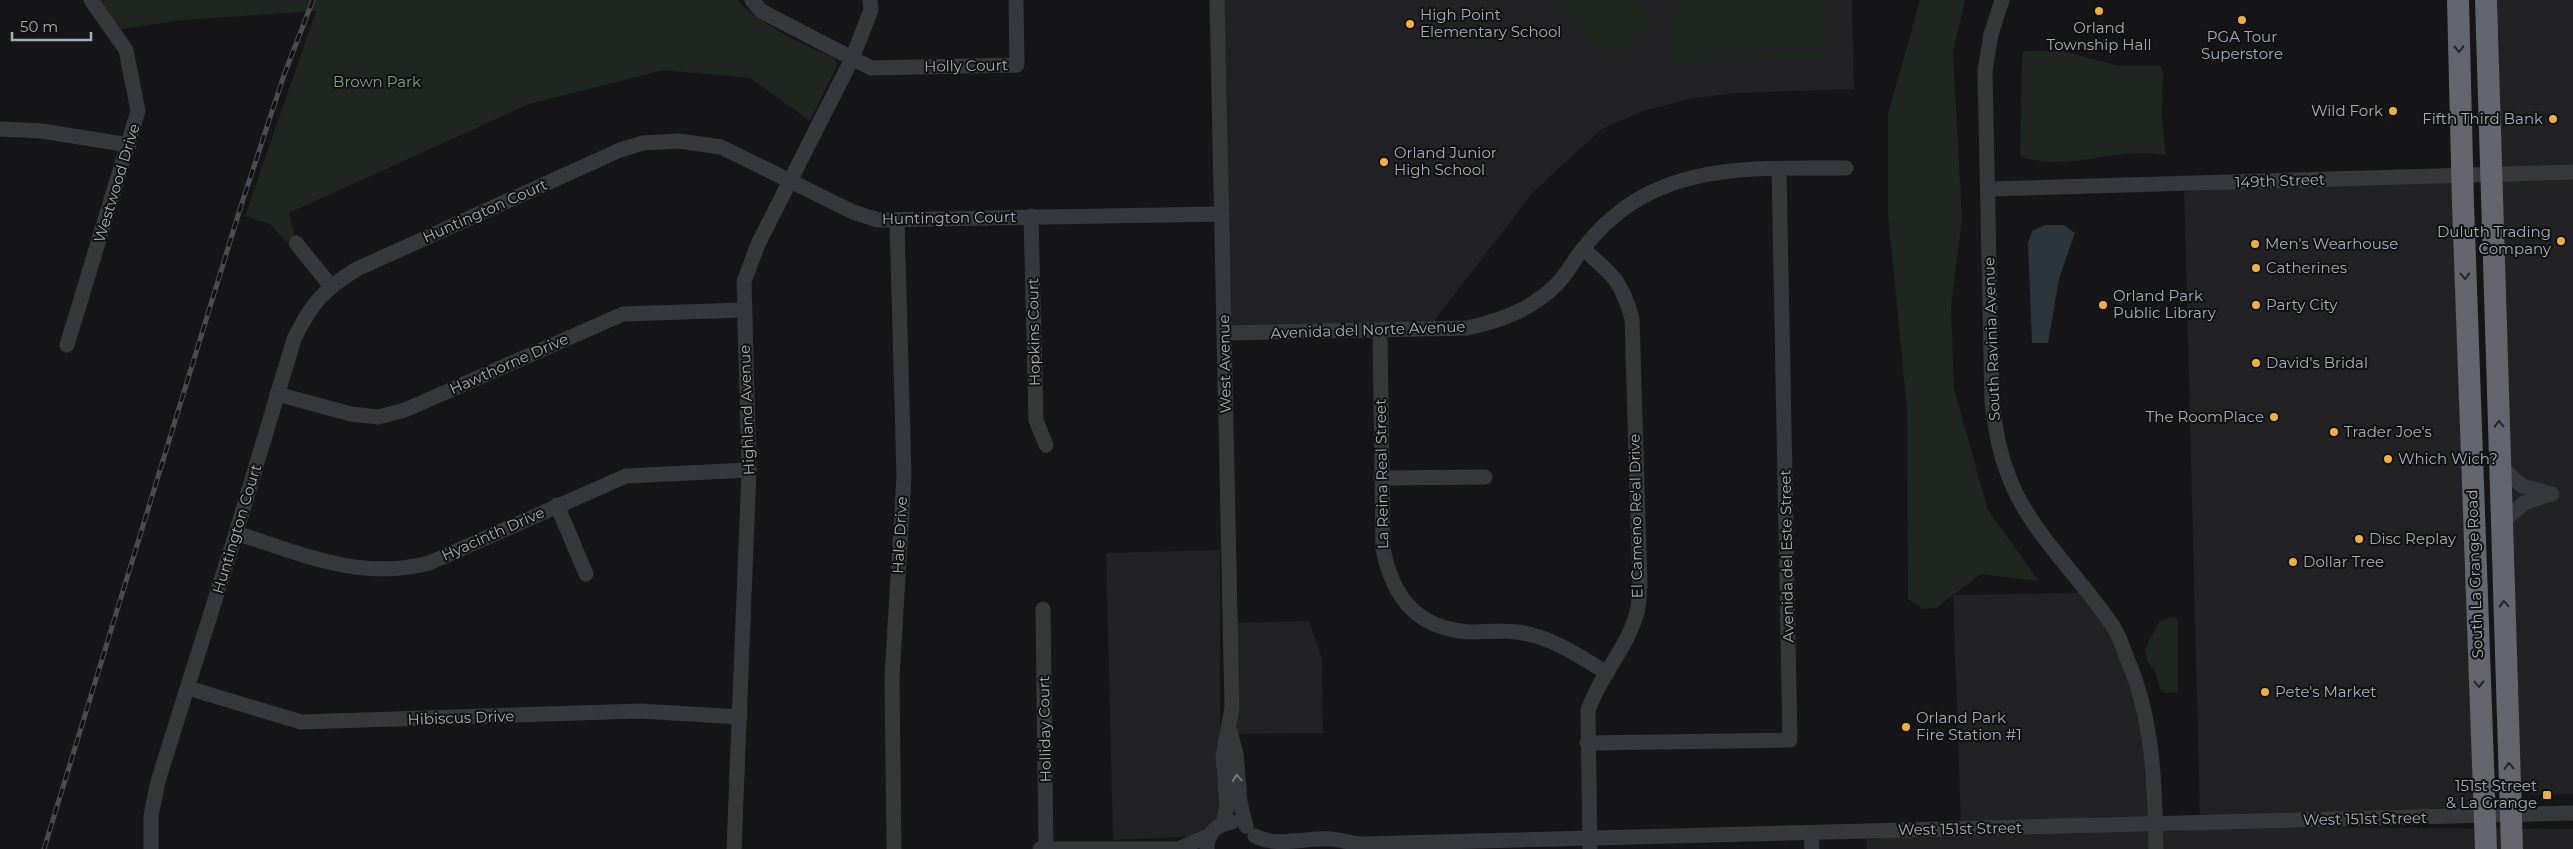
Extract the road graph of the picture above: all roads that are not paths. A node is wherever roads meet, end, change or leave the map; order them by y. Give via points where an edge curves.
1 (91, 0) edge
2 (752, 0) edge
3 (870, 0) edge
4 (1016, 0) edge
5 (1217, 0) edge
6 (2002, 0) edge
7 (2458, 0) edge
8 (2486, 0) edge
9 (852, 59) junction
10 (0, 129) edge
11 (129, 145) junction
12 (1846, 168) dead end
13 (1779, 169) junction
14 (2573, 172) edge
15 (2491, 174) junction
16 (2462, 175) junction
17 (789, 182) junction
18 (1988, 189) junction
19 (1222, 214) junction
20 (1031, 216) junction
21 (897, 220) junction
22 (296, 243) dead end
23 (1583, 249) junction
24 (330, 285) junction
25 (744, 310) junction
26 (1380, 331) junction
27 (1224, 333) junction
28 (67, 345) dead end
29 (277, 394) junction
30 (1046, 445) dead end
31 (2500, 466) junction
32 (749, 470) junction
33 (1485, 477) dead end
34 (1381, 478) junction
35 (557, 505) junction
36 (2502, 522) junction
37 (236, 534) junction
38 (586, 574) dead end
39 (1043, 609) dead end
40 (1607, 673) junction
41 (188, 688) junction
42 (740, 717) junction
43 (1229, 728) junction
44 (1587, 743) junction
45 (2573, 813) edge
46 (2511, 815) junction
47 (2485, 817) junction
48 (1223, 824) junction
49 (2156, 824) junction
50 (1811, 833) junction
51 (1253, 837) edge
52 (1208, 842) edge
53 (1590, 844) edge
54 (1342, 846) edge
55 (151, 849) edge
56 (734, 849) edge
57 (894, 849) edge
58 (1040, 849) edge
59 (1046, 849) edge
60 (1179, 849) edge
61 (1812, 849) edge
62 (2156, 849) edge
63 (2486, 849) edge
64 (2512, 849) edge

1 - 11 street, Westwood Drive via 126,50 138,111
2 - 9 street via 761,11
3 - 9 street, Highland Avenue via 871,10
4 - 9 street, Holly Court via 1017,65 871,68
5 - 19 street, West Avenue
6 - 18 street, South Ravinia Avenue via 1991,34 1985,71
7 -> 16 highway, South La Grange Road
8 - 15 highway, South La Grange Road
9 - 17 street, Highland Avenue
10 - 11 street via 42,131
11 - 28 street, Westwood Drive
12 - 13 street, Avenida del Norte Avenue
13 - 23 street, Avenida del Norte Avenue via 1736,170 1663,185 1605,224
13 - 44 street, Avenida del Este Street via 1790,740
14 - 15 street, 149th Street
15 - 16 street, 149th Street
31 -> 15 highway, South La Grange Road
16 - 18 street, 149th Street
16 -> 47 highway, South La Grange Road
17 - 21 street, Huntington Court via 866,218
17 - 24 street, Huntington Court via 721,147 679,141 643,143 620,150 357,269
17 - 25 street, Highland Avenue via 749,264 744,282
18 - 49 street, South Ravinia Avenue via 1992,402 2006,469 2034,522 2115,629 2132,668 2150,736
19 - 20 street, Huntington Court
19 - 27 street, West Avenue
20 - 21 street, Huntington Court
20 - 30 street, Hopkins Court via 1036,420
21 - 57 street, Hale Drive via 904,476 892,678
22 - 24 street
23 - 26 street, Avenida del Norte Avenue via 1556,285 1522,311 1495,322 1467,328
23 - 40 street, El Cameno Re'al Drive via 1616,278 1632,318 1640,585 1637,612 1628,636
24 - 29 street, Huntington Court via 306,314 294,339
25 - 29 street, Hawthorne Drive via 623,314 405,410 378,418
25 - 32 street, Highland Avenue
26 - 27 street, Avenida del Norte Avenue
26 - 34 street, La Reina Real Street
27 - 43 street, West Avenue via 1232,708
29 - 37 street, Huntington Court
31 - 36 highway, South La Grange Road
31 - 36 street via 2522,486 2552,494 2524,503
32 - 35 street, Hyacinth Drive via 626,476
32 - 42 street, Highland Avenue
33 - 34 street
34 - 40 street, La Reina Real Street via 1383,549 1395,589 1408,606 1429,623 1449,629 1518,632 1542,638
35 - 37 street, Hyacinth Drive via 429,563 390,571 359,569
35 - 38 street
46 -> 36 highway, South La Grange Road
37 - 41 street, Huntington Court
39 - 59 street, Holliday Court
40 - 44 street, El Cameno Re'al Drive via 1594,691 1588,710
41 - 42 street, Hibiscus Drive via 301,722 640,711
41 - 55 street, Huntington Court via 154,799
42 - 56 street, Highland Avenue
43 - 48 street, West Avenue via 1224,756 1227,806
51 -> 43 street, West Avenue via 1240,802 1236,753
44 - 53 street, El Cameno Re'al Drive
45 - 46 street, West 151st Street
46 - 47 street, West 151st Street
46 - 64 highway, South La Grange Road
47 - 49 street, West 151st Street
47 - 63 highway, South La Grange Road
48 - 51 street, West 151st Street via 1230,822
48 - 52 street
49 - 50 street, West 151st Street
49 - 62 street, South Ravinia Avenue
50 - 53 street, West 151st Street
50 - 61 street
51 - 54 street, West 151st Street via 1272,842 1334,838
52 - 60 street
53 - 54 street, West 151st Street
58 - 59 street
59 - 60 street

